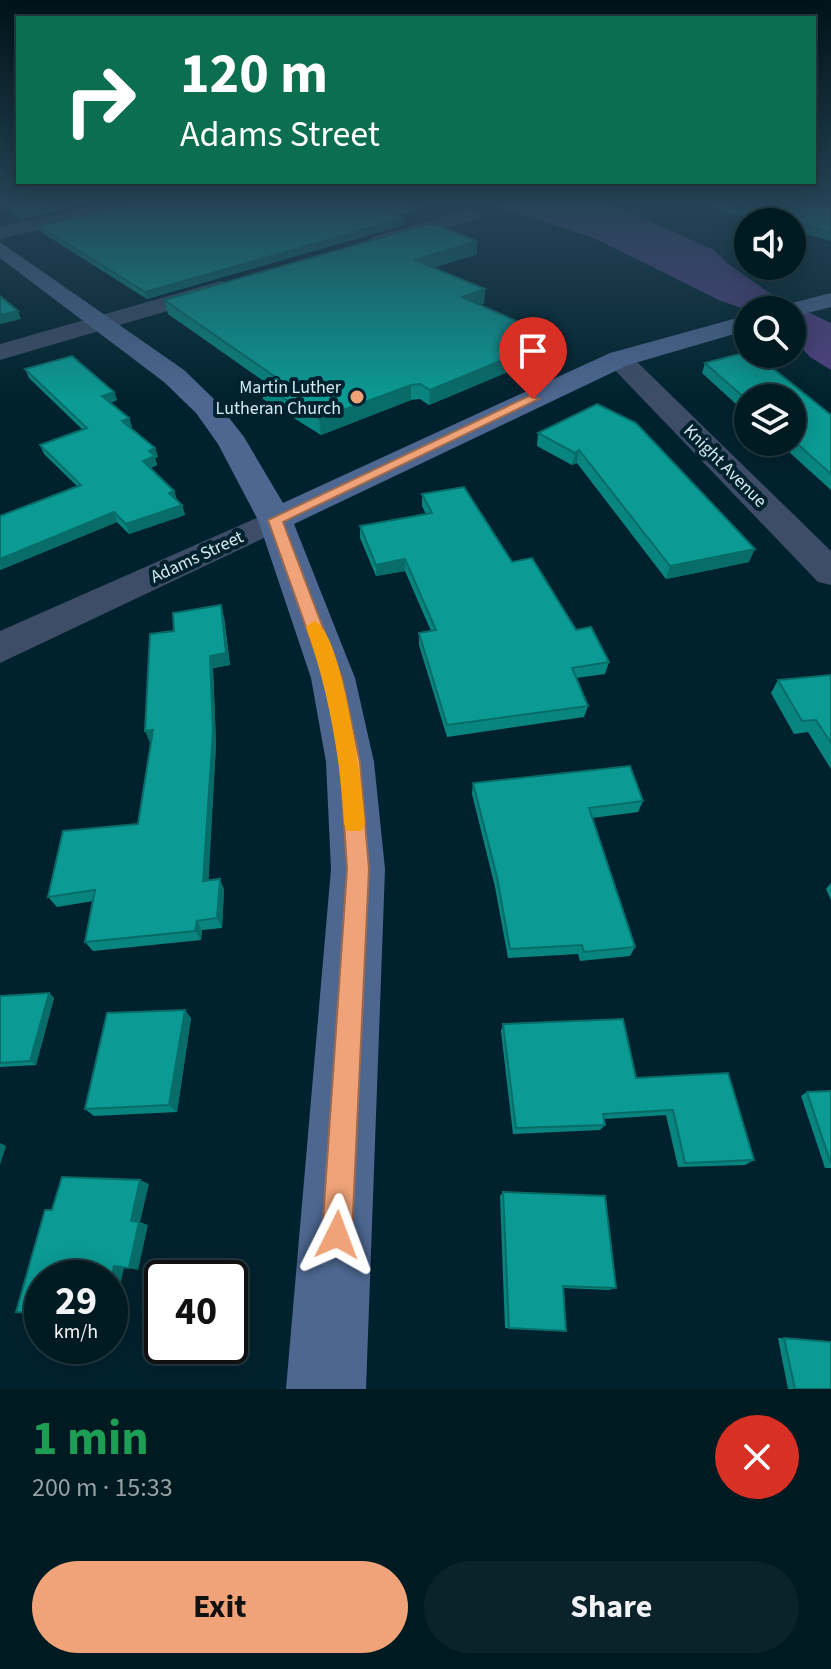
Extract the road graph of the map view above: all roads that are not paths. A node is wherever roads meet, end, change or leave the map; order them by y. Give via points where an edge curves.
1 (29, 269) edge
2 (242, 282) edge
3 (831, 300) edge
4 (806, 307) edge
5 (103, 322) junction
6 (734, 326) edge
7 (0, 352) edge
8 (619, 359) junction
9 (275, 520) junction
10 (831, 573) edge
11 (0, 648) edge
12 (326, 1389) edge

1 - 5 street
2 - 5 street
3 - 4 street
5 - 7 street
5 - 9 street via 206,407
6 - 8 street, Adams Street
8 - 9 street, Adams Street
8 - 10 street, Knight Avenue
9 - 11 street, Adams Street
9 - 12 street via 333,678 350,762 358,869

